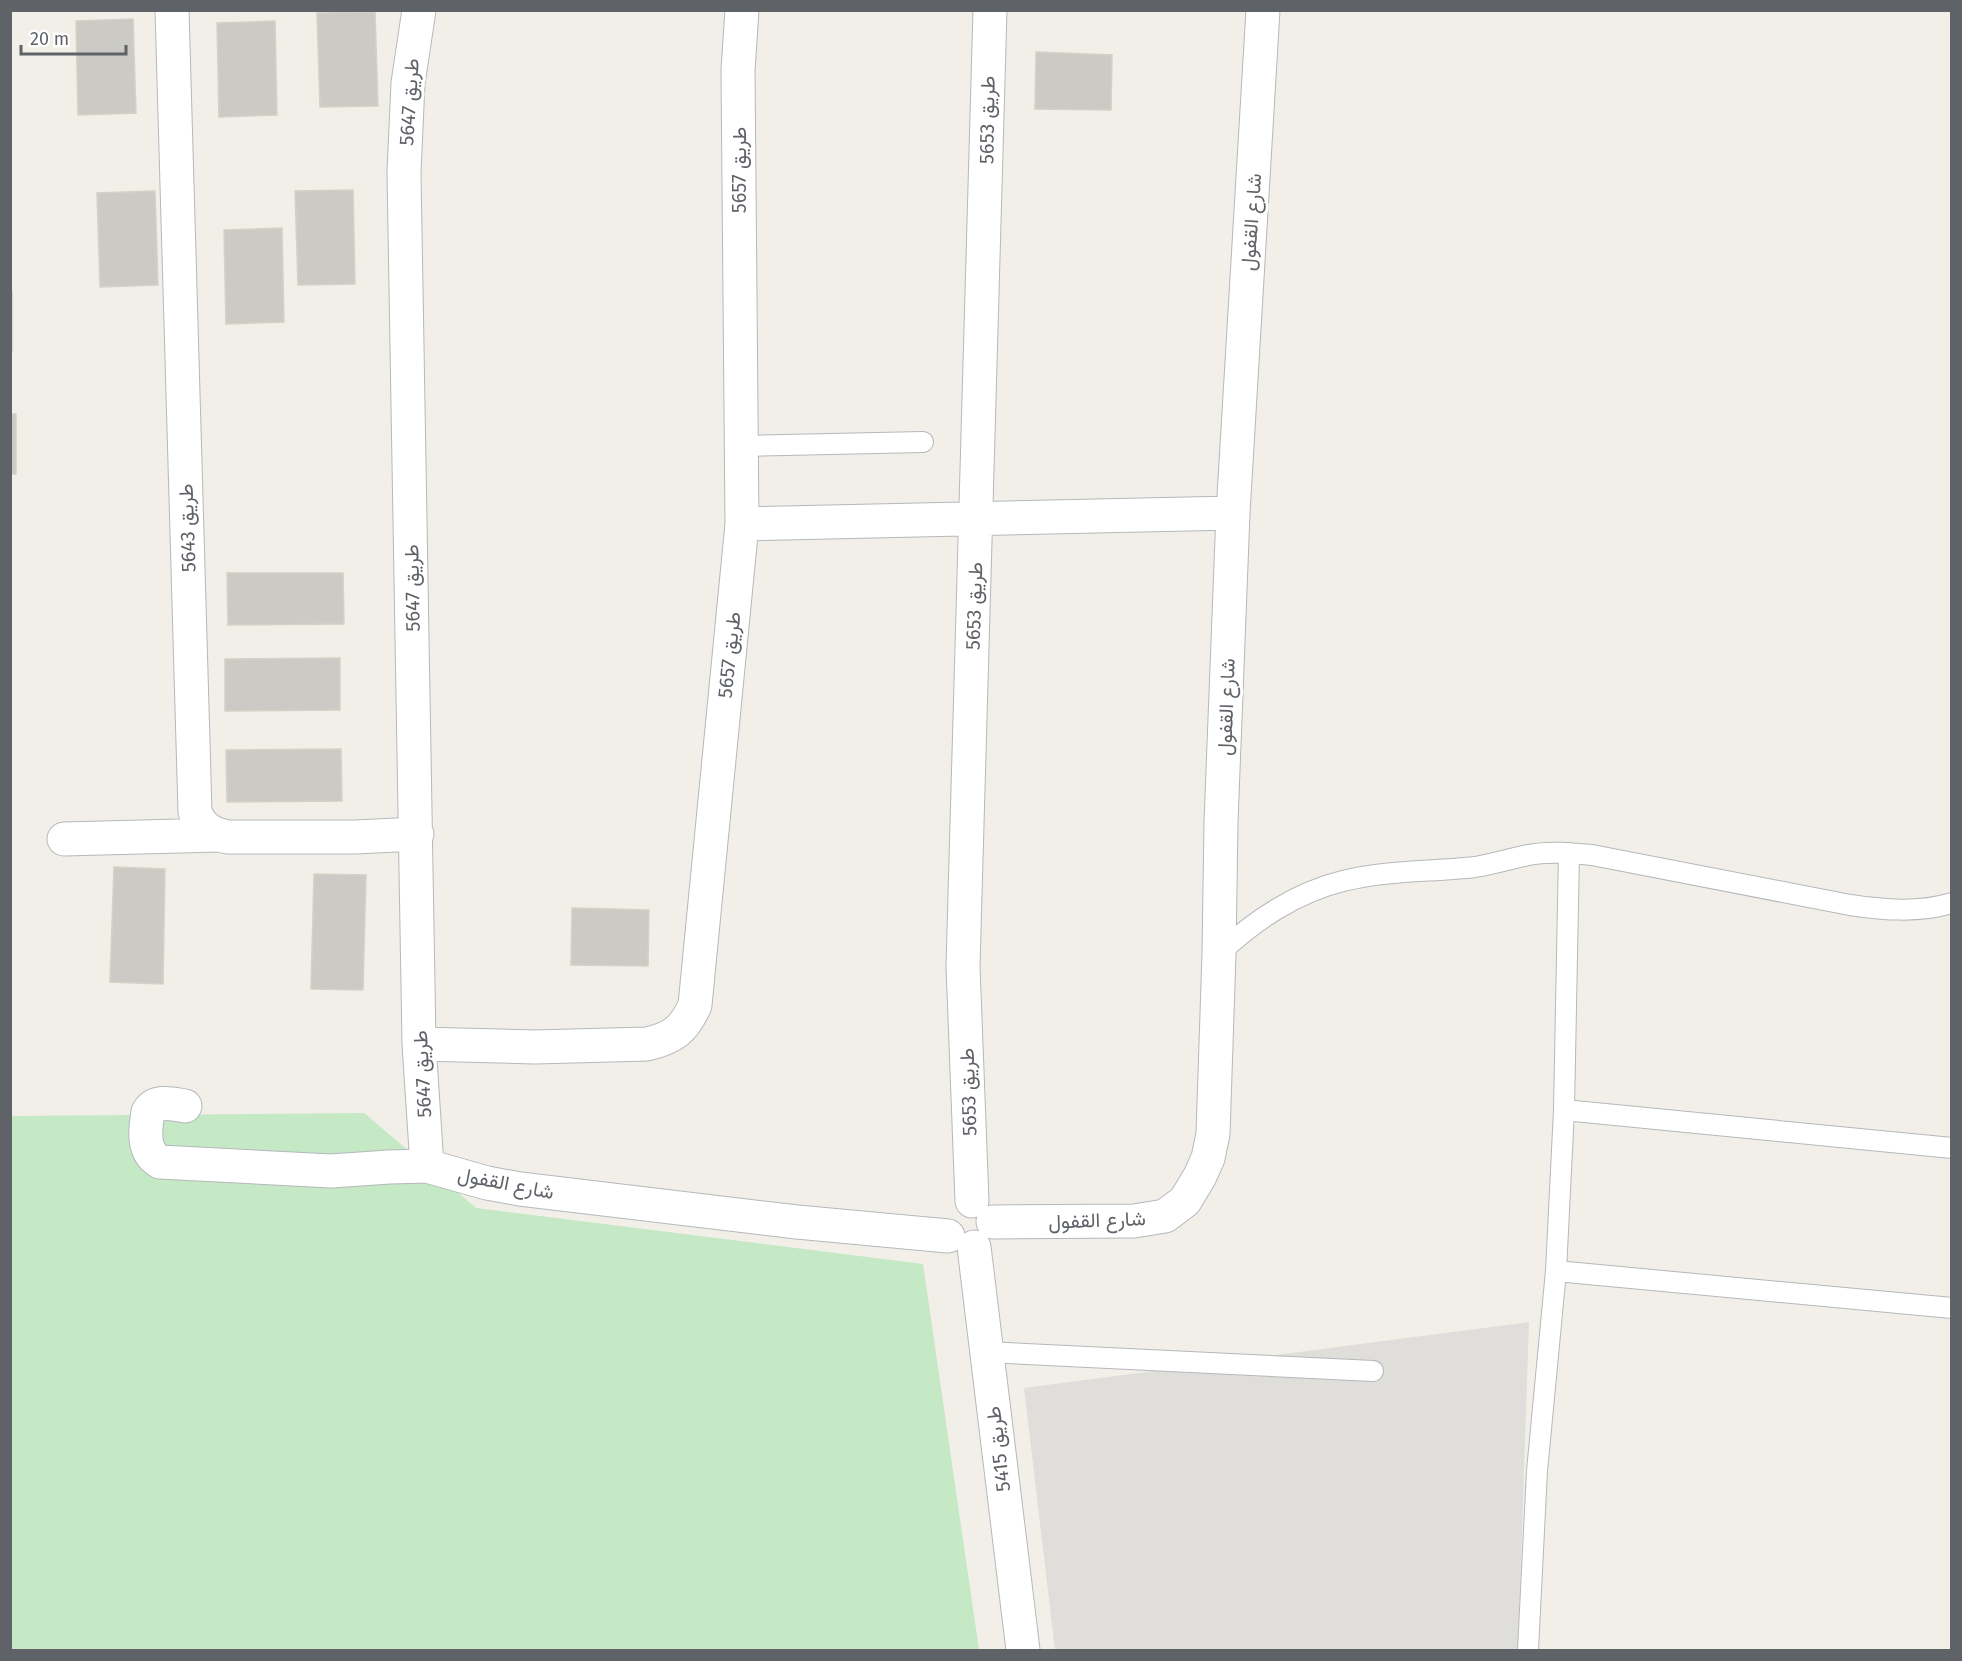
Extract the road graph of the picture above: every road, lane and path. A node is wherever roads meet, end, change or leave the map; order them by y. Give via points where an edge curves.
1 (172, 10) edge
2 (418, 10) edge
3 (742, 10) edge
4 (990, 10) edge
5 (1263, 10) edge
6 (923, 442) dead end
7 (741, 446) junction
8 (1233, 513) junction
9 (977, 518) junction
10 (742, 524) junction
11 (417, 834) junction
12 (218, 835) junction
13 (64, 839) dead end
14 (1569, 853) junction
15 (1952, 903) edge
16 (1219, 954) junction
17 (419, 1044) junction
18 (185, 1106) dead end
19 (1564, 1110) junction
20 (1952, 1148) edge
21 (427, 1166) junction
22 (972, 1227) junction
23 (1556, 1271) junction
24 (1952, 1308) edge
25 (986, 1352) junction
26 (1373, 1371) dead end
27 (1023, 1650) edge
28 (1528, 1650) edge

1 - 12 street, طريق 5643 via 195,812 201,824
2 - 11 street, طريق 5647 via 408,83 404,172
3 - 7 street, طريق 5657 via 738,70
4 - 9 street, طريق 5653
5 - 8 street, شارع القفول
6 - 7 lane
7 - 10 street, طريق 5657
8 - 9 street
8 - 16 street, شارع القفول
9 - 10 street
9 - 22 street, طريق 5653 via 963,966
10 - 17 street, طريق 5657 via 691,1016 676,1034 647,1044
11 - 12 street
11 - 17 street, طريق 5647
12 - 13 street
14 - 15 lane via 1871,908 1914,910
14 - 16 lane via 1345,880 1319,888 1261,919
14 - 19 lane
16 - 22 street, شارع القفول via 1213,1134 1208,1158 1185,1201 1165,1216 1150,1220
17 - 21 street, طريق 5647
18 - 21 street, شارع القفول via 151,1107 147,1150 152,1158 160,1162 331,1171
19 - 20 lane
19 - 23 lane
21 - 22 street, شارع القفول via 520,1189 797,1222
22 - 25 street, طريق 5415
23 - 24 lane
23 - 28 lane via 1537,1471
25 - 26 lane
25 - 27 street, طريق 5415

